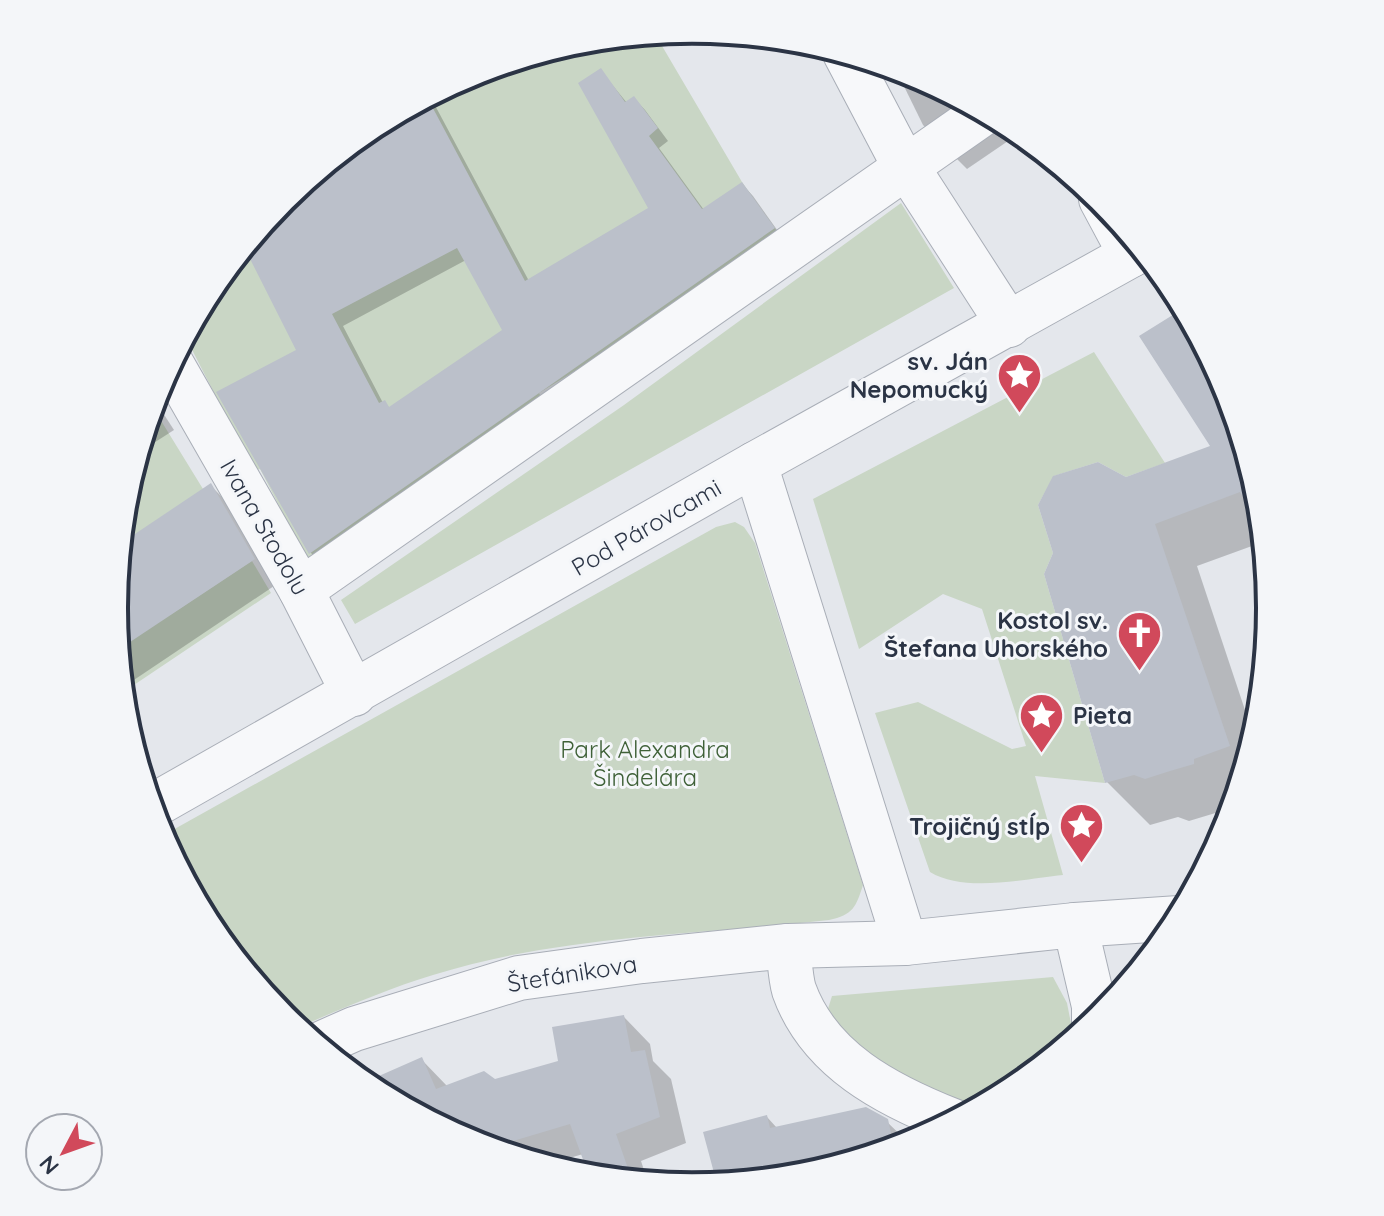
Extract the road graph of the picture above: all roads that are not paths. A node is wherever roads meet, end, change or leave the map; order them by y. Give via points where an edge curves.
1 (853, 68) edge
2 (974, 120) edge
3 (907, 166) junction
4 (1131, 255) edge
5 (1009, 325) junction
6 (178, 376) edge
7 (755, 464) junction
8 (301, 590) junction
9 (354, 694) junction
10 (162, 801) edge
11 (1162, 919) edge
12 (1075, 925) junction
13 (905, 943) junction
14 (788, 946) junction
15 (1093, 1005) edge
16 (330, 1040) edge
17 (938, 1115) edge

1 - 3 street
2 - 3 street
3 - 5 street
3 - 8 street
4 - 5 street, Pod Párovcami
5 - 7 street, Pod Párovcami
6 - 8 street, Ivana Stodolu
7 - 9 street, Pod Párovcami
7 - 13 street
8 - 9 street, Ivana Stodolu
9 - 10 street, Pod Párovcami
11 - 12 street, Štefánikova
12 - 13 street, Štefánikova
12 - 15 street
13 - 14 street, Štefánikova
14 - 16 street, Štefánikova via 519,978
14 - 17 street via 794,988 812,1028 842,1062

